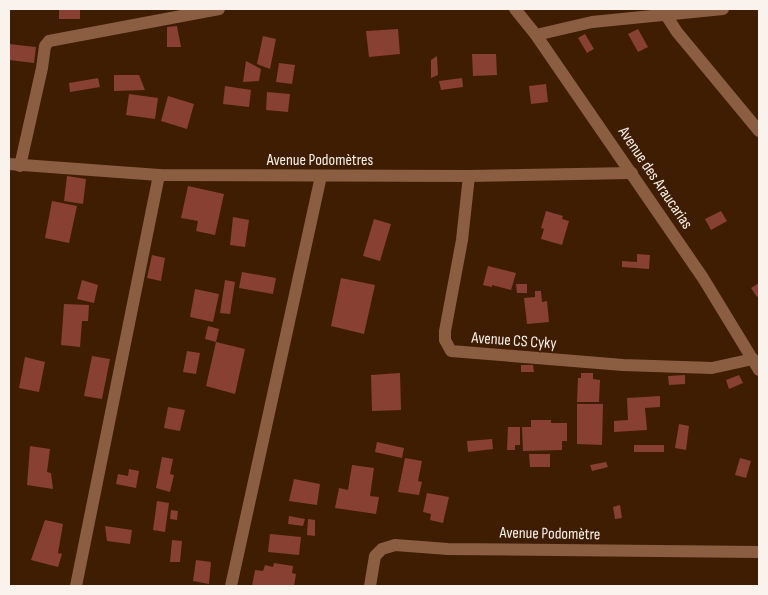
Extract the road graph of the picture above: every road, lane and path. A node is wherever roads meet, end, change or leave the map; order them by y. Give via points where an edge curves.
1 (219, 9) edge
2 (515, 9) edge
3 (723, 9) edge
4 (663, 11) edge
5 (536, 35) junction
6 (759, 131) edge
7 (14, 165) edge
8 (632, 173) junction
9 (159, 175) junction
10 (321, 176) junction
11 (469, 176) junction
12 (753, 359) junction
13 (759, 370) edge
14 (759, 552) edge
15 (76, 586) edge
16 (231, 586) edge
17 (370, 586) edge

1 - 7 street via 49,41
2 - 5 street, Avenue des Araucarias
3 - 4 street
4 - 5 street
4 - 6 street
5 - 8 street, Avenue des Araucarias
7 - 9 street, Avenue Podomètres
8 - 11 street, Avenue Podomètres
8 - 12 street, Avenue des Araucarias
9 - 10 street, Avenue Podomètres
9 - 15 street
10 - 11 street, Avenue Podomètres
10 - 16 street
11 - 12 street, Avenue CS Cyky via 462,240 445,331 450,351 712,368
12 - 13 street, Avenue des Araucarias
14 - 17 street, Avenue Podomètre via 448,549 395,545 382,549 375,556

